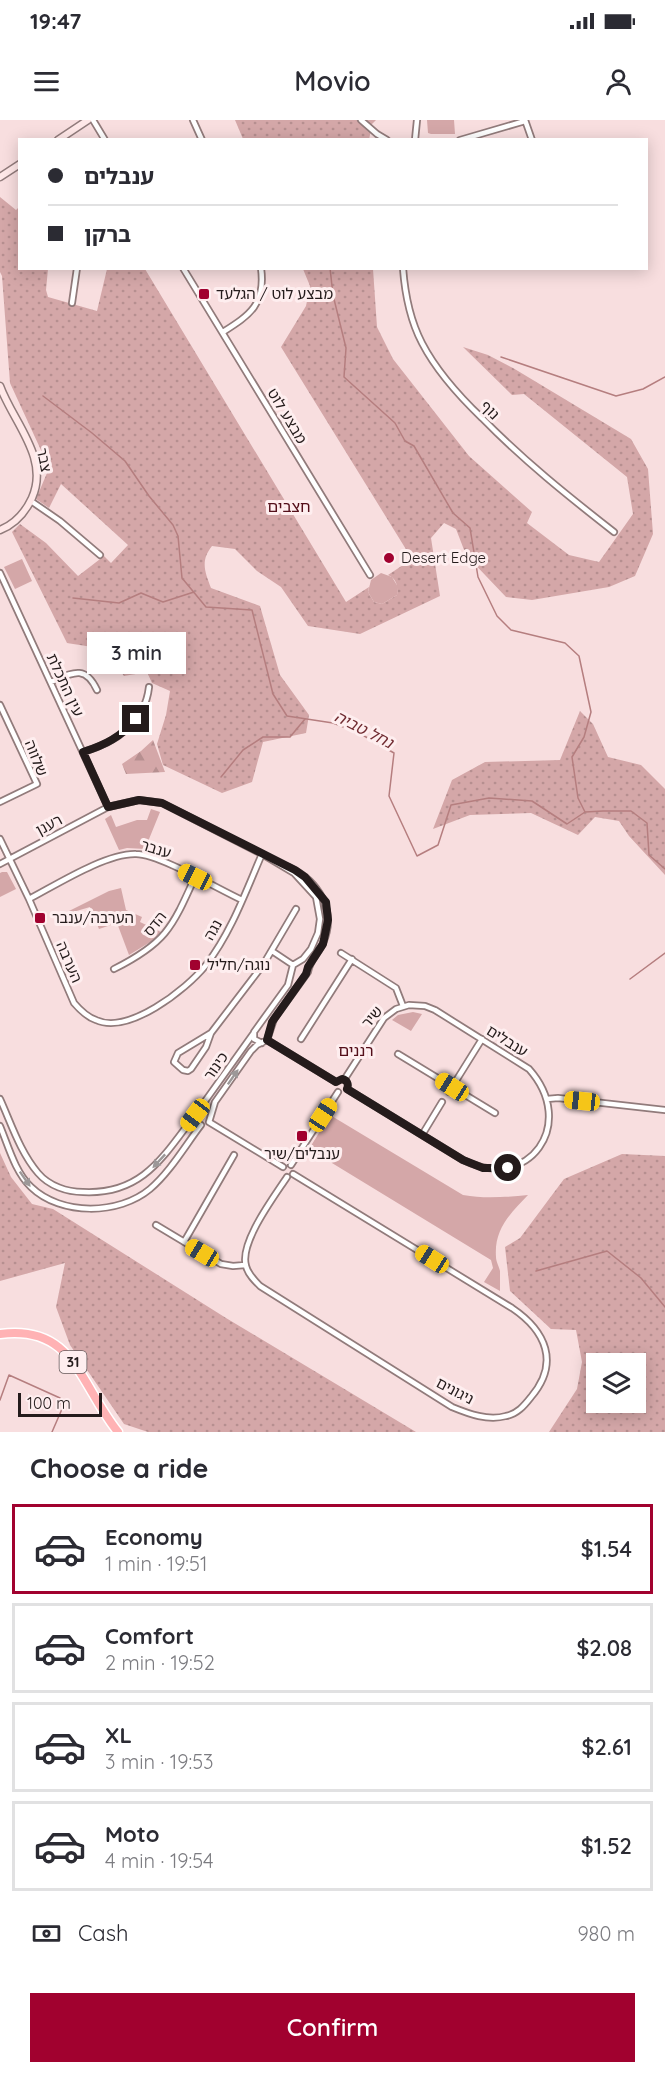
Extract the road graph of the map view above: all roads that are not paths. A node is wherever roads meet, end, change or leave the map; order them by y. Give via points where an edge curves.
1 (88, 120) edge
2 (93, 120) edge
3 (193, 120) edge
4 (361, 120) edge
5 (417, 120) edge
6 (525, 121) edge
7 (61, 138) edge
8 (104, 138) edge
9 (201, 138) edge
10 (384, 138) edge
11 (415, 138) edge
12 (467, 138) edge
13 (531, 138) edge
14 (18, 166) edge
15 (0, 177) edge
16 (78, 270) edge
17 (184, 270) edge
18 (261, 270) edge
19 (403, 270) edge
20 (72, 303) dead end
21 (223, 332) junction
22 (0, 386) edge
23 (31, 501) junction
24 (0, 530) edge
25 (614, 532) dead end
26 (100, 555) dead end
27 (0, 573) edge
28 (370, 576) dead end
29 (51, 682) junction
30 (148, 687) dead end
31 (97, 690) dead end
32 (0, 705) edge
33 (83, 752) junction
34 (0, 801) edge
35 (108, 807) junction
36 (0, 839) edge
37 (262, 854) junction
38 (10, 859) junction
39 (0, 864) edge
40 (195, 877) junction
41 (29, 899) junction
42 (242, 900) junction
43 (296, 909) dead end
44 (272, 951) junction
45 (341, 953) dead end
46 (352, 959) junction
47 (300, 960) junction
48 (308, 967) junction
49 (293, 968) junction
50 (114, 969) dead end
51 (304, 975) junction
52 (403, 1006) junction
53 (97, 1021) joint
54 (257, 1028) junction
55 (211, 1033) junction
56 (253, 1034) junction
57 (269, 1034) junction
58 (482, 1039) junction
59 (301, 1040) dead end
60 (265, 1042) junction
61 (398, 1054) dead end
62 (344, 1080) junction
63 (336, 1082) junction
64 (347, 1089) junction
65 (451, 1089) junction
66 (338, 1092) junction
67 (0, 1099) edge
68 (547, 1099) junction
69 (442, 1102) dead end
70 (665, 1110) edge
71 (196, 1113) junction
72 (495, 1113) dead end
73 (211, 1116) junction
74 (209, 1122) junction
75 (201, 1125) junction
76 (0, 1126) edge
77 (422, 1135) junction
78 (234, 1155) dead end
79 (291, 1165) junction
80 (283, 1167) junction
81 (293, 1174) junction
82 (287, 1177) junction
83 (156, 1225) dead end
84 (184, 1242) junction
85 (245, 1265) junction
86 (0, 1334) edge
87 (118, 1432) edge

1 - 7 street
2 - 8 street
3 - 9 street
4 - 10 street
5 - 11 street
6 - 12 street
6 - 13 street
14 - 15 street
16 - 20 street
17 - 21 street, מבצע לוט
18 - 21 street via 262,290 256,306
19 - 25 street, נוף via 409,310 421,342 454,389 523,459
21 - 28 street, מבצע לוט
22 - 23 street, צבר via 36,463 37,482
23 - 24 street via 16,521
23 - 26 street
27 - 29 street, עין התכלת
29 - 31 street via 80,672 91,678
29 - 33 street, עין התכלת
30 - 33 street via 145,704 130,727 108,743
32 - 34 street, שלווה via 37,784
33 - 35 street, עין התכלת
35 - 37 street, רענן via 139,800 162,803
35 - 38 street, רענן
36 - 38 street, הערבה
37 - 42 street, נגה
37 - 47 street via 299,878 318,904 318,933 311,949
37 - 48 street via 305,877 326,902 326,935
38 - 39 street, רענן
38 - 41 street, הערבה
40 - 41 street, ענבר via 156,859 128,854 108,859
40 - 42 street, ענבר
40 - 50 street, הדס via 163,936 142,954
41 - 53 street, הערבה via 74,1003
42 - 53 street, נגה via 206,965 184,987 131,1020
43 - 44 street
44 - 49 street
44 - 55 street
45 - 46 street
46 - 52 street via 396,988
46 - 59 street
47 - 48 street
47 - 49 street
48 - 51 street
49 - 51 street via 297,976
49 - 54 street via 288,985
51 - 57 street via 272,1022
52 - 58 street, ענבלים via 425,1006
52 - 62 street, שיר via 379,1024
54 - 56 street
54 - 57 street via 265,1028
55 - 55 street via 189,1071 174,1062 178,1053
56 - 60 street via 255,1041
56 - 71 street, כינור
57 - 60 street
58 - 65 street
58 - 68 street, ענבלים via 529,1069
60 - 63 street
73 -> 60 street, כינור via 215,1102 250,1052
61 - 65 street
62 - 63 street
62 - 64 street
63 - 66 street
64 - 66 street
64 - 77 street
65 - 72 street
66 - 79 street
71 -> 67 street, כינור via 160,1160 140,1178 110,1191 75,1192 50,1184 39,1175
68 - 70 street
68 - 77 street via 549,1117 544,1140 529,1157 508,1168 474,1166
69 - 77 street
71 - 73 street via 206,1110
71 - 75 street via 196,1122
73 - 74 street
74 - 75 street
74 - 80 street
76 -> 75 street via 30,1186 61,1203 101,1208 136,1199 150,1189
78 - 84 street
79 - 80 street
79 - 81 street
80 - 82 street via 282,1173
81 - 82 street
81 - 85 street, ניגונים via 529,1321 545,1348 546,1371 542,1382 516,1413 492,1418 466,1413 260,1286
82 - 85 street via 249,1240
83 - 84 street
84 - 85 street via 221,1264
86 - 87 highway, 31 via 36,1335 57,1345 69,1355

